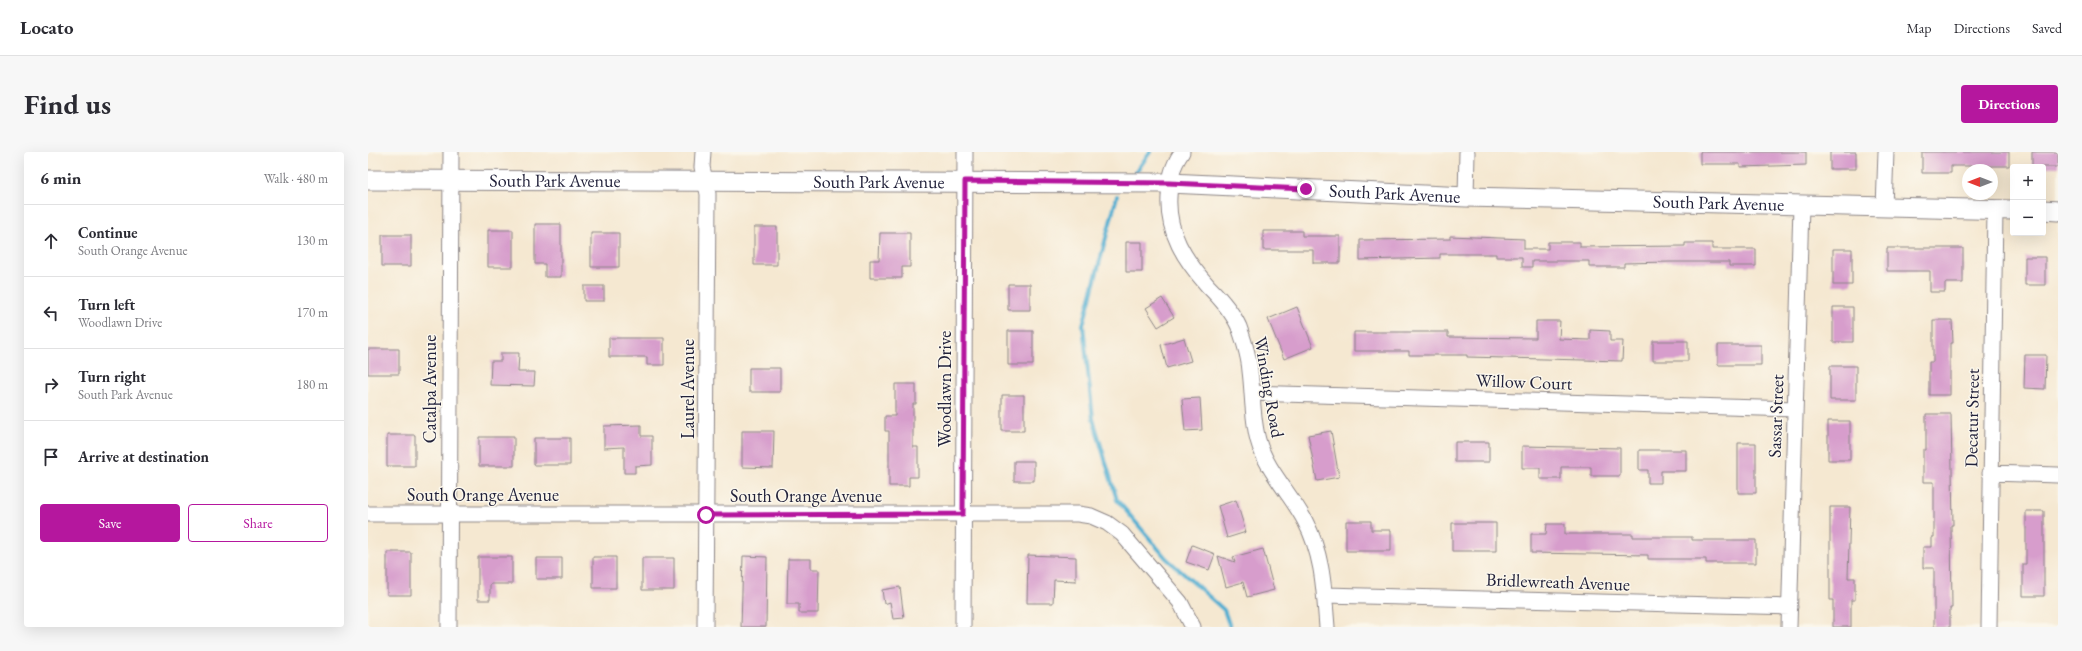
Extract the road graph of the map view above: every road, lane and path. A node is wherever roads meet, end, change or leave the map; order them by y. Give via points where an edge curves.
1 (451, 152) edge
2 (702, 152) edge
3 (965, 152) edge
4 (1182, 152) edge
5 (1467, 152) edge
6 (1886, 152) edge
7 (368, 180) edge
8 (450, 180) junction
9 (705, 181) junction
10 (965, 181) junction
11 (1169, 183) junction
12 (1466, 197) junction
13 (1801, 206) junction
14 (1884, 208) junction
15 (2004, 210) edge
16 (2046, 210) edge
17 (2058, 211) edge
18 (1252, 393) junction
19 (1795, 409) junction
20 (1990, 474) junction
21 (2058, 475) edge
22 (368, 514) edge
23 (449, 514) junction
24 (963, 514) junction
25 (706, 515) junction
26 (1325, 595) junction
27 (1790, 607) junction
28 (449, 627) edge
29 (705, 627) edge
30 (963, 627) edge
31 (1193, 627) edge
32 (1327, 627) edge
33 (1789, 627) edge
34 (1989, 627) edge

1 - 8 street, Catalpa Avenue
2 - 9 street, Laurel Avenue
3 - 10 street, Woodlawn Drive
4 - 11 street, Winding Road via 1173,165
5 - 12 street
6 - 14 street
7 - 8 street, South Park Avenue
8 - 9 street, South Park Avenue
8 - 23 street, Catalpa Avenue
9 - 10 street, South Park Avenue
9 - 25 street, Laurel Avenue via 708,194
10 - 11 street, South Park Avenue
10 - 24 street, Woodlawn Drive
11 - 12 street, South Park Avenue
11 - 18 street, Winding Road via 1170,224 1176,241 1197,273 1225,304 1238,326 1250,370
12 - 13 street, South Park Avenue
13 - 14 street, South Park Avenue
13 - 19 street, Sassar Street
14 - 15 street, South Park Avenue
15 - 20 street, Decatur Street
16 - 17 street
18 - 19 street, Willow Court
18 - 26 street, Winding Road via 1258,441 1264,457 1313,538 1319,554
19 - 27 street, Sassar Street
20 - 21 street
20 - 34 street, Decatur Street
22 - 23 street, South Orange Avenue
23 - 25 street, South Orange Avenue
23 - 28 street, Catalpa Avenue
24 - 25 street, South Orange Avenue
24 - 30 street, Woodlawn Drive
24 - 31 street, South Orange Avenue via 1078,514 1107,523 1122,534 1180,602
25 - 29 street, Laurel Avenue
26 - 27 street, Bridlewreath Avenue
26 - 32 street, Winding Road
27 - 33 street, Sassar Street

